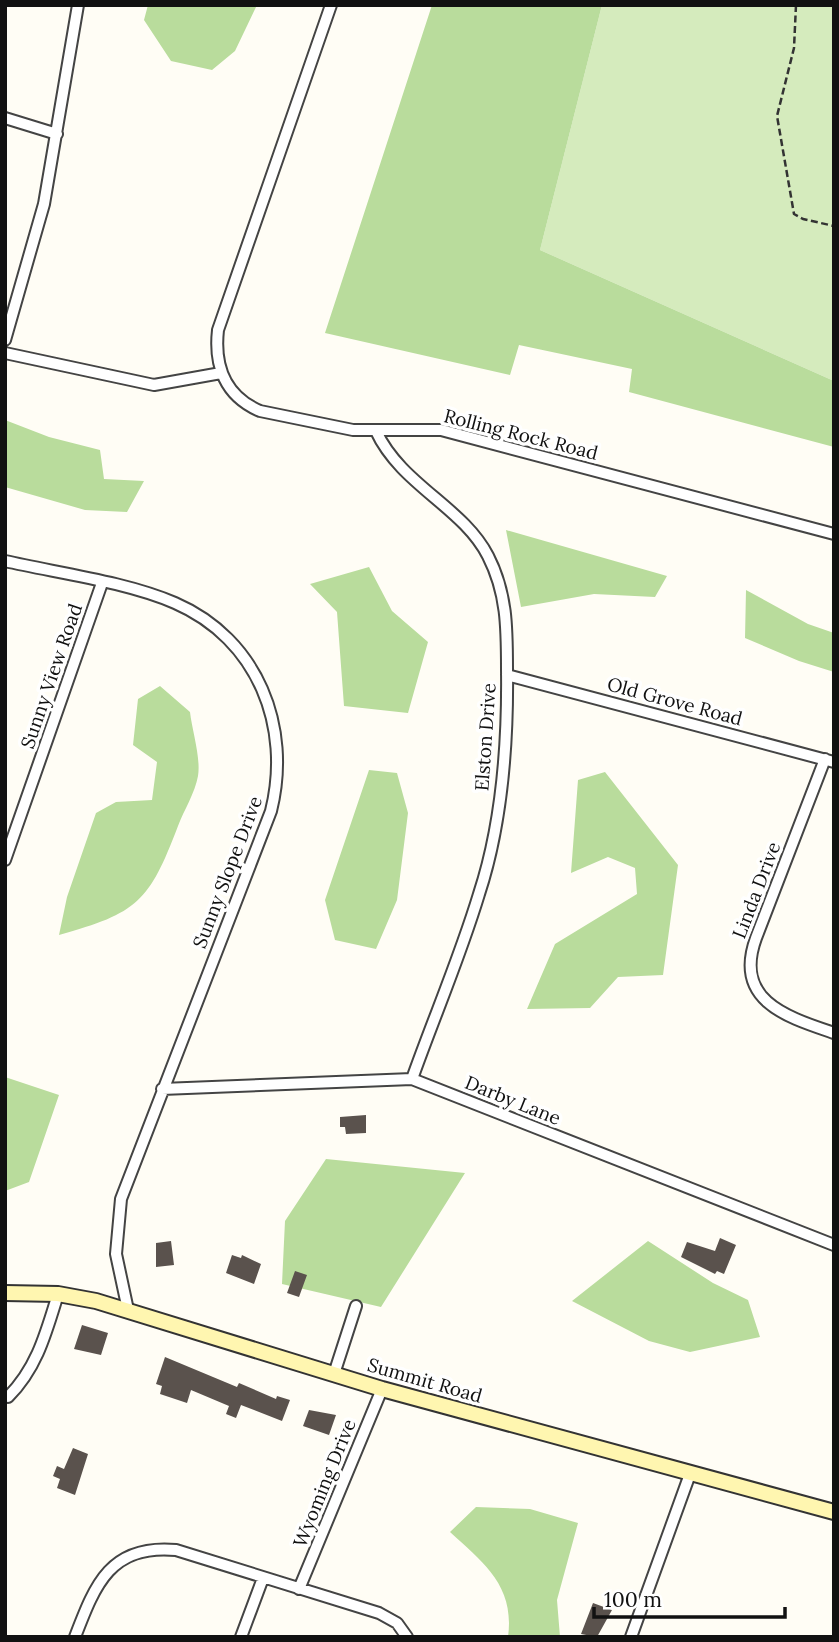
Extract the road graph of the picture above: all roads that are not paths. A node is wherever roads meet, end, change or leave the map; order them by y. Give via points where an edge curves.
1 (78, 5) edge
2 (331, 5) edge
3 (5, 118) edge
4 (57, 134) junction
5 (5, 340) edge
6 (5, 353) edge
7 (221, 373) junction
8 (376, 431) junction
9 (834, 534) edge
10 (5, 561) edge
11 (102, 583) junction
12 (507, 675) junction
13 (829, 761) edge
14 (5, 860) edge
15 (834, 1033) edge
16 (412, 1079) junction
17 (162, 1089) junction
18 (834, 1245) edge
19 (5, 1293) edge
20 (58, 1294) junction
21 (356, 1307) dead end
22 (128, 1310) junction
23 (334, 1374) junction
24 (382, 1389) junction
25 (8, 1397) dead end
26 (690, 1474) junction
27 (834, 1512) edge
28 (264, 1578) junction
29 (299, 1589) junction
30 (75, 1637) edge
31 (241, 1637) edge
32 (407, 1637) edge
33 (631, 1637) edge

1 - 4 street
2 - 7 street, Rolling Rock Road via 218,330
3 - 4 street
4 - 5 street via 44,204
6 - 7 street via 154,385
7 - 8 street, Rolling Rock Road via 229,390 260,411
8 - 9 street, Rolling Rock Road via 441,430
8 - 12 street, Elston Drive via 394,463 487,553 505,600
10 - 11 street, Sunny Slope Drive
11 - 14 street, Sunny View Road
11 - 17 street, Sunny Slope Drive via 175,603 220,632 259,681 278,740 278,776 271,811
12 - 13 street, Old Grove Road
12 - 16 street, Elston Drive via 498,803 480,892
13 - 15 street, Linda Drive via 750,960 754,984 767,1004 787,1017
16 - 17 street, Darby Lane
16 - 18 street, Darby Lane
17 - 22 street, Sunny Slope Drive via 117,1217 118,1272
19 - 20 main road, Summit Road
20 - 22 main road, Summit Road
20 - 25 street via 36,1361 26,1380
21 - 23 street
22 - 23 main road, Summit Road
23 - 24 main road, Summit Road
24 - 26 main road, Summit Road
24 - 29 street, Wyoming Drive
26 - 27 main road, Summit Road
26 - 33 street
28 - 29 street
28 - 30 street via 176,1550 144,1550 122,1559 99,1580
28 - 31 street
29 - 32 street via 386,1616

